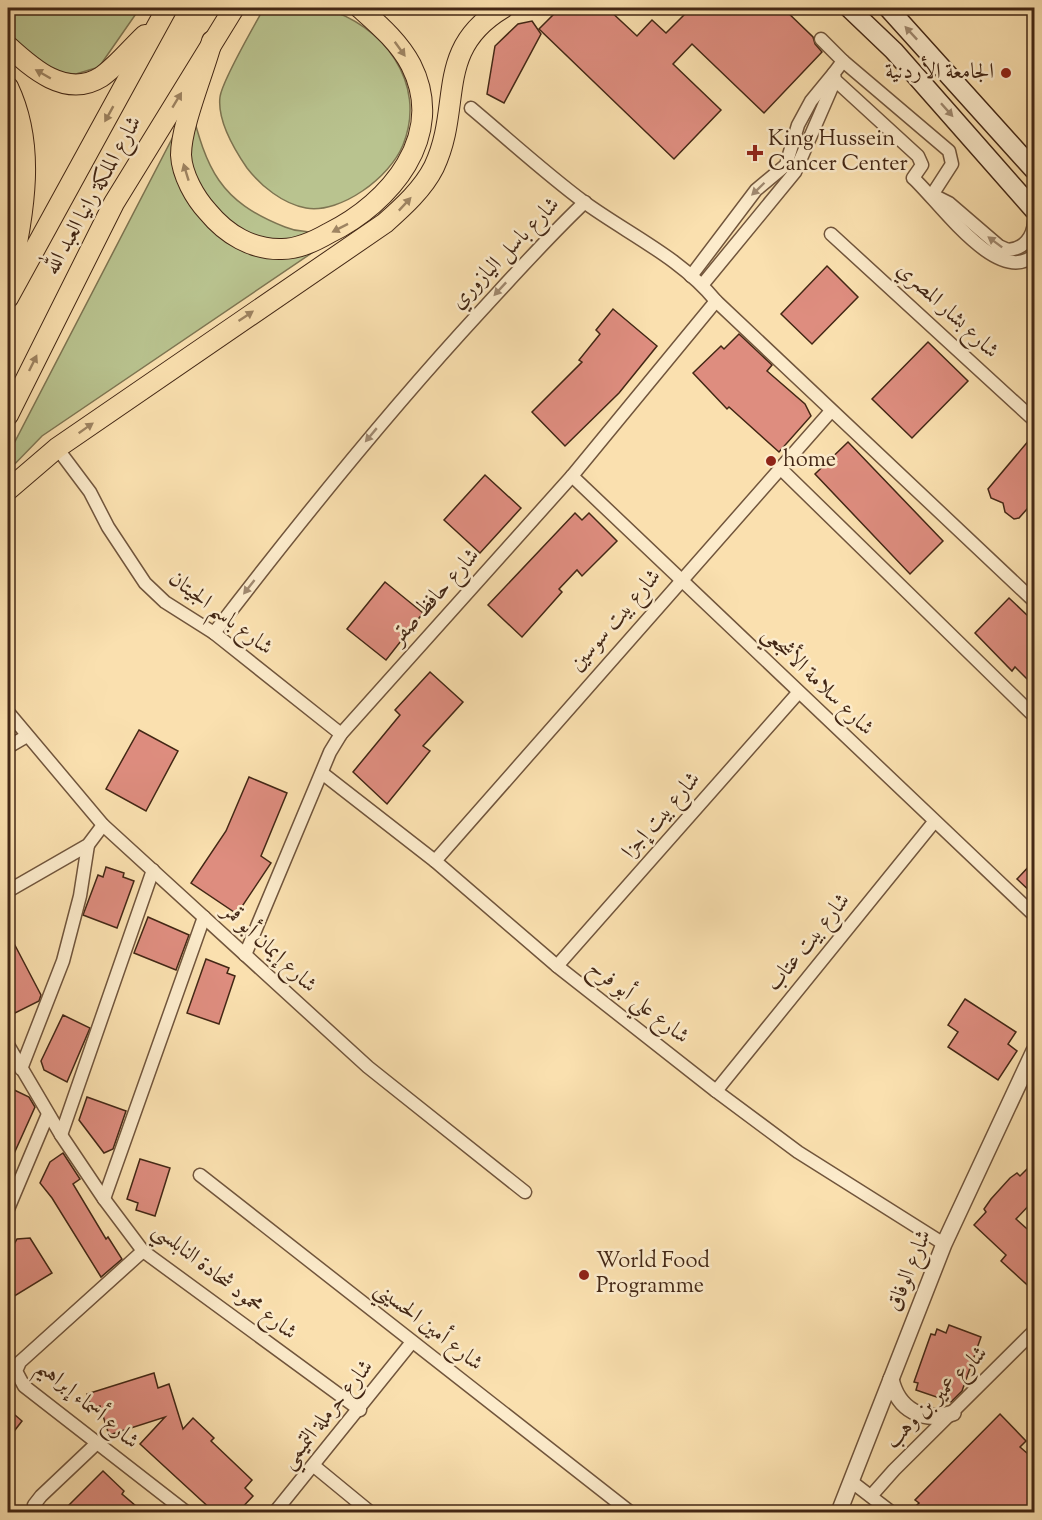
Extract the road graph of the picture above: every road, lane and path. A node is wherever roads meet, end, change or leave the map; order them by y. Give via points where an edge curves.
1 (234, 8) edge
2 (360, 8) edge
3 (503, 8) edge
4 (849, 8) edge
5 (888, 8) edge
6 (164, 14) edge
7 (821, 39) dead end
8 (212, 41) junction
9 (8, 46) edge
10 (843, 61) junction
11 (835, 76) junction
12 (8, 87) edge
13 (471, 108) dead end
14 (1035, 170) edge
15 (932, 195) junction
16 (585, 202) junction
17 (1034, 215) edge
18 (831, 234) dead end
19 (1035, 255) edge
20 (691, 276) junction
21 (703, 284) junction
22 (8, 290) edge
23 (8, 298) edge
24 (716, 301) junction
25 (831, 411) junction
26 (8, 416) edge
27 (1035, 420) edge
28 (57, 448) junction
29 (780, 469) junction
30 (572, 476) junction
31 (8, 490) edge
32 (680, 580) junction
33 (1035, 601) edge
34 (214, 633) junction
35 (798, 693) junction
36 (8, 712) edge
37 (1035, 716) edge
38 (341, 734) junction
39 (27, 736) junction
40 (8, 747) edge
41 (322, 773) junction
42 (934, 822) junction
43 (103, 825) junction
44 (88, 845) junction
45 (435, 861) junction
46 (153, 870) junction
47 (8, 891) edge
48 (1035, 915) edge
49 (204, 917) junction
50 (245, 956) junction
51 (557, 966) junction
52 (8, 1045) edge
53 (1035, 1051) edge
54 (21, 1069) junction
55 (716, 1091) junction
56 (48, 1114) junction
57 (61, 1135) junction
58 (200, 1175) dead end
59 (525, 1192) dead end
60 (104, 1199) junction
61 (8, 1209) edge
62 (944, 1244) junction
63 (143, 1251) junction
64 (1035, 1331) edge
65 (412, 1342) junction
66 (891, 1379) junction
67 (360, 1410) junction
68 (953, 1413) junction
69 (97, 1443) junction
70 (314, 1466) junction
71 (852, 1482) junction
72 (871, 1496) junction
73 (36, 1512) edge
74 (186, 1512) edge
75 (275, 1512) edge
76 (370, 1512) edge
77 (630, 1512) edge
78 (839, 1512) edge
79 (891, 1512) edge

1 - 8 main road, شارع الملكة رانيا العبد الله
2 -> 8 main road via 384,29 412,67 421,112 417,147 384,196 348,224 308,244 283,249 258,247 233,236 198,201 188,180 181,156 187,120
28 -> 3 main road via 405,206 434,167 458,58 469,35
4 -> 17 main road via 894,51
14 -> 5 main road
6 -> 9 main road via 101,77 88,82 50,79
6 -> 23 main road, شارع الملكة رانيا العبد الله
7 - 10 street
26 -> 8 main road, شارع الملكة رانيا العبد الله via 114,203
10 - 11 street
10 - 15 street via 949,152 949,172
11 - 15 street via 918,156 922,165 914,178
11 -> 20 street via 811,101 798,125 786,165 756,190
11 - 21 street via 795,172
12 - 22 main road via 24,141 26,180
13 - 16 street
17 -> 15 street via 1031,236 1022,246 1008,250 949,203
15 - 19 street via 943,212 993,256 1011,264
16 - 20 street, شارع باسل اليازوري
16 -> 34 street, شارع باسل اليازوري via 428,368 318,498
18 - 27 street, شارع بشار المصري
20 - 21 street, شارع باسل اليازوري
21 - 24 street, شارع باسل اليازوري
24 - 25 street, شارع باسل اليازوري
24 - 30 street, شارع حافظ صقر
25 - 29 street, شارع بيت سوسين
25 - 33 street, شارع باسل اليازوري
28 - 31 main road
28 - 34 street, شارع باسم الجيتان via 90,492 145,582 165,602
29 - 32 street, شارع بيت سوسين
29 - 37 street
30 - 32 street, شارع سلامة الأشجعي
30 - 38 street, شارع حافظ صقر
32 - 35 street, شارع سلامة الأشجعي
32 - 45 street, شارع بيت سوسين
34 - 38 street, شارع باسم الجيتان
35 - 42 street, شارع سلامة الأشجعي
35 - 51 street, شارع بيت إجزا
36 - 39 street, شارع إيمان أبو قمر
38 - 41 street, شارع حافظ صقر
39 - 40 street
39 - 43 street, شارع إيمان أبو قمر
41 - 45 street, شارع علي أبو فرح
41 - 50 street, شارع حافظ صقر
42 - 48 street, شارع سلامة الأشجعي
42 - 55 street, شارع بيت عتاب
43 - 44 street
43 - 46 street, شارع إيمان أبو قمر
44 - 47 street
44 - 54 street via 63,961
45 - 51 street, شارع علي أبو فرح
46 - 49 street, شارع إيمان أبو قمر
46 - 57 street
49 - 50 street, شارع إيمان أبو قمر
49 - 60 street
50 - 59 street, شارع إيمان أبو قمر via 368,1067
51 - 55 street, شارع علي أبو فرح
52 - 54 street, شارع محمود شحادة النابلسي
53 - 62 street, شارع الوفاق
54 - 56 street, شارع محمود شحادة النابلسي
55 - 62 street, شارع علي أبو فرح via 798,1152
56 - 57 street, شارع محمود شحادة النابلسي
56 - 61 street
57 - 60 street, شارع محمود شحادة النابلسي
58 - 65 street, شارع أمين الحسيني
60 - 63 street, شارع محمود شحادة النابلسي
62 - 66 street, شارع الوفاق
63 - 67 street, شارع محمود شحادة النابلسي
63 - 69 street, شارع أسماء إبراهيم via 20,1362 16,1371 24,1386
64 - 68 street, شارع عمير بن وهب
65 - 67 street, شارع حرملة التميمي
65 - 77 street, شارع أمين الحسيني
66 - 68 street via 900,1401 918,1415 942,1417
66 - 71 street, شارع الوفاق
67 - 70 street, شارع حرملة التميمي
68 - 72 street, شارع عمير بن وهب
69 - 73 street via 41,1496 34,1505
69 - 74 street, شارع أسماء إبراهيم
70 - 75 street, شارع حرملة التميمي
70 - 76 street
71 - 72 street
71 - 78 street, شارع الوفاق
72 - 79 street

